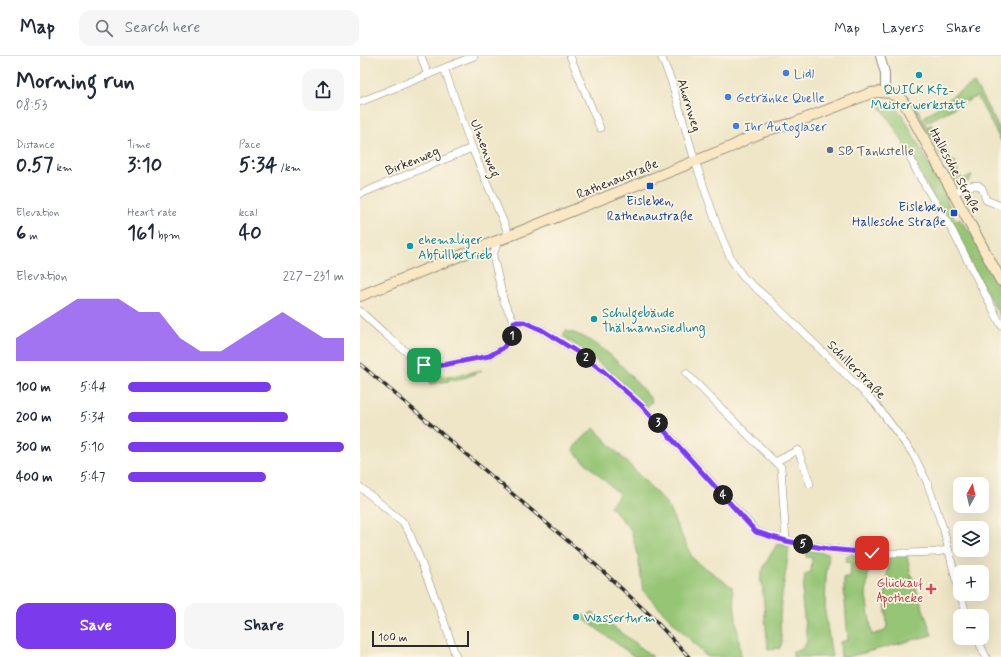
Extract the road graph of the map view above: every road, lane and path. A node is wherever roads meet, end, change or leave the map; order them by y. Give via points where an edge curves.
1 (421, 56) edge
2 (474, 56) edge
3 (570, 56) edge
4 (661, 56) edge
5 (880, 56) edge
6 (444, 68) junction
7 (428, 74) junction
8 (885, 92) junction
9 (360, 102) edge
10 (600, 128) dead end
11 (472, 148) junction
12 (911, 159) dead end
13 (695, 161) junction
14 (953, 193) junction
15 (360, 194) edge
16 (1001, 206) edge
17 (509, 235) junction
18 (498, 240) junction
19 (479, 247) junction
20 (493, 256) junction
21 (1001, 281) edge
22 (360, 296) edge
23 (360, 311) edge
24 (514, 322) junction
25 (1001, 325) edge
26 (686, 373) dead end
27 (775, 462) junction
28 (810, 484) dead end
29 (360, 487) edge
30 (786, 541) junction
31 (948, 550) junction
32 (965, 609) edge
33 (980, 645) edge
34 (456, 657) edge
35 (986, 657) edge

1 - 7 street
2 - 6 street
3 - 10 street
4 - 13 street, Ahornweg via 671,80
5 - 8 street via 885,73
6 - 7 street
6 - 11 street, Ulmenweg
7 - 9 street
8 - 13 main road, Rathenaustraße via 864,95 794,123 771,129
8 - 14 main road, Hallesche Straße via 896,95 906,104
11 - 15 street, Birkenweg
11 - 17 street, Ulmenweg
12 - 25 street via 953,232
13 - 17 main road, Rathenaustraße
13 - 31 street, Schillerstraße via 731,259 743,277 774,303 875,403 913,454 927,482
14 - 16 street via 968,186 978,185 982,188 986,200
14 - 21 main road, Hallesche Straße
17 - 18 main road, Rathenaustraße
18 - 19 main road, Rathenaustraße
18 - 20 street
19 - 20 street
19 - 22 main road, Rathenaustraße
20 - 24 street via 504,302
23 - 24 street via 416,360 432,366 489,356 503,348 513,335
24 - 30 street via 524,322 542,330 603,371 642,406 756,532
26 - 27 street
27 - 28 street via 798,450
27 - 30 street via 781,467
29 - 34 street via 402,522 410,534
30 - 31 street via 864,553
31 - 32 street, Schillerstraße
33 - 35 street

